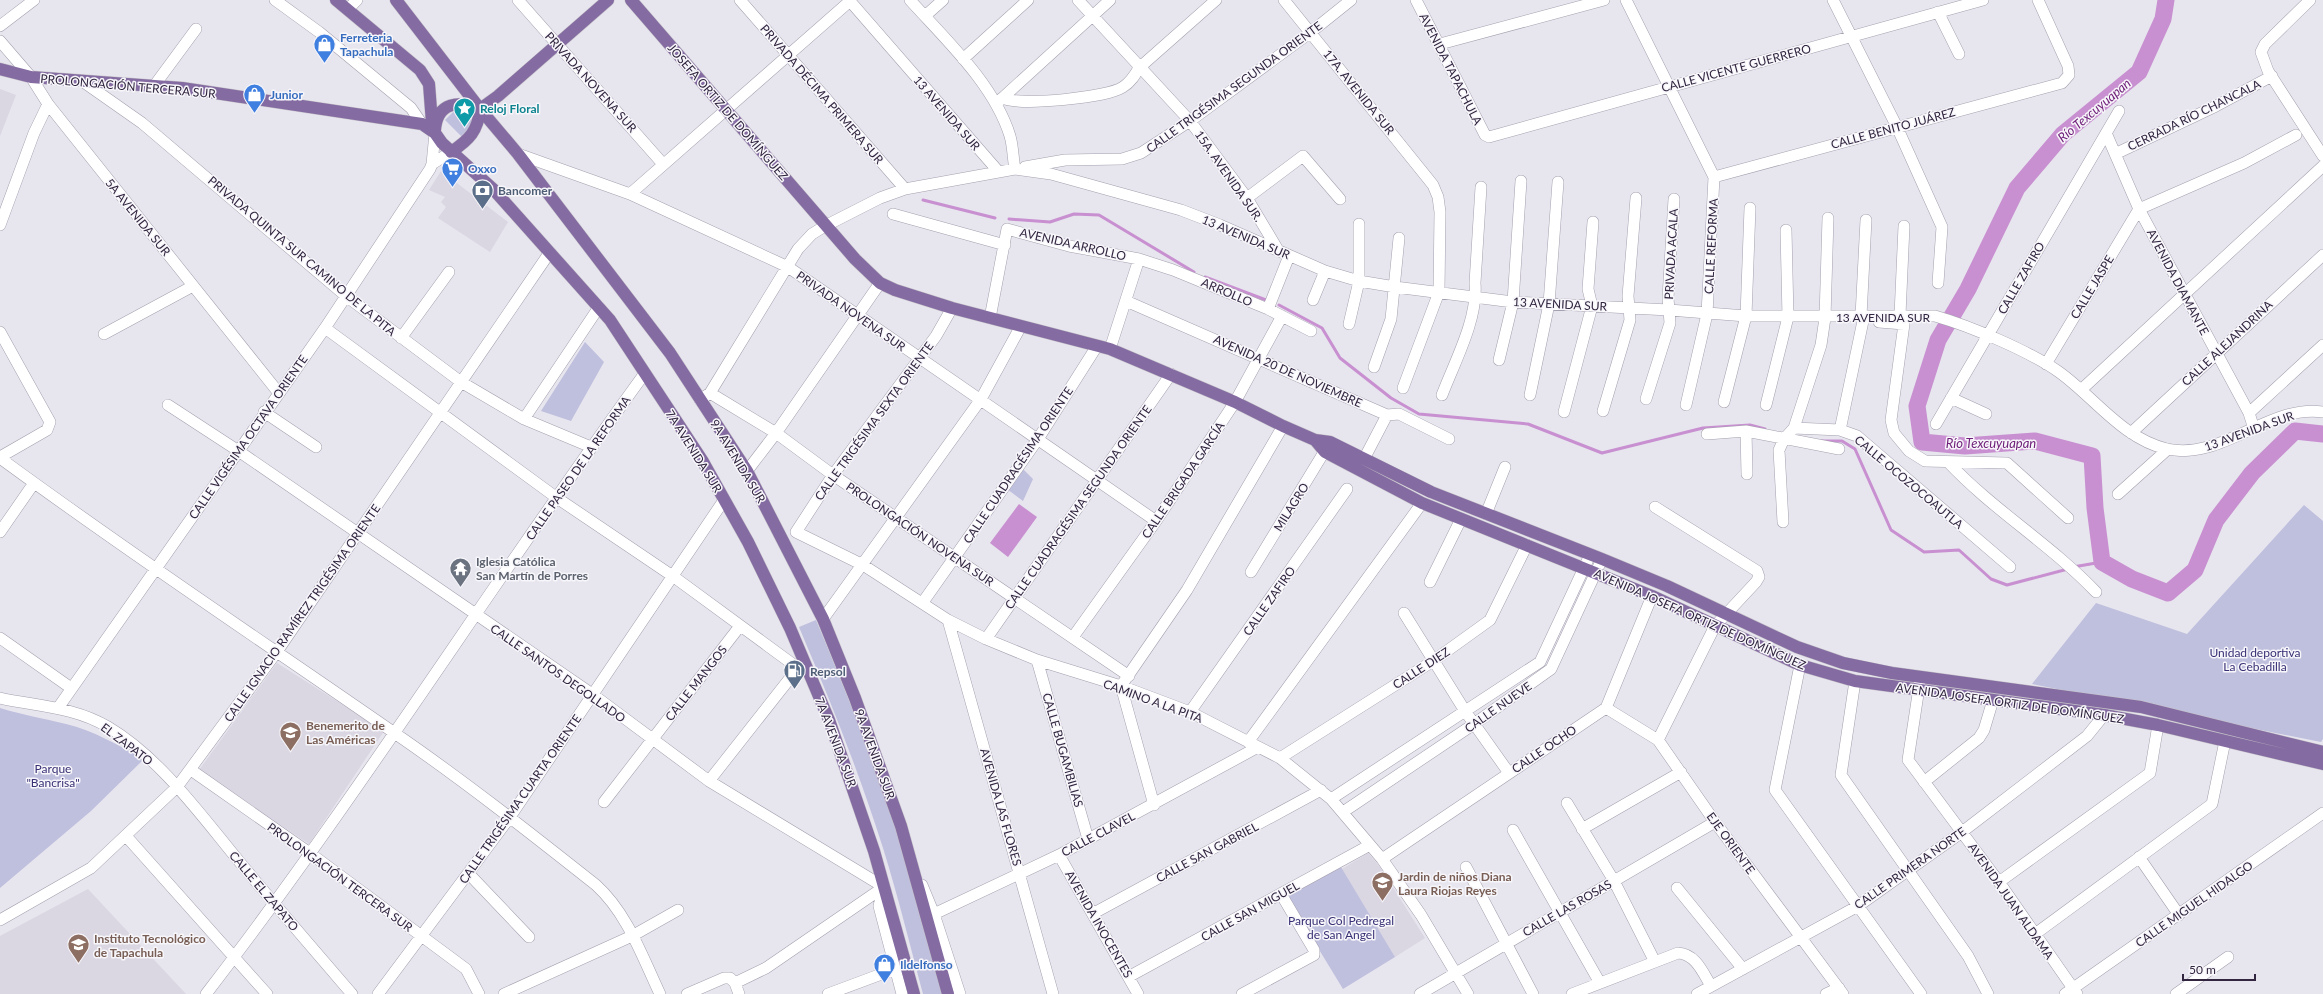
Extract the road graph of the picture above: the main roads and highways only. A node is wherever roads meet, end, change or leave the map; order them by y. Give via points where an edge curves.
1 (336, 0) edge
2 (396, 0) edge
3 (608, 0) edge
4 (632, 0) edge
5 (0, 69) edge
6 (480, 109) junction
7 (435, 133) junction
8 (451, 152) junction
9 (824, 226) joint
10 (1327, 447) junction
11 (2323, 752) edge
12 (2323, 764) edge
13 (914, 994) edge
14 (948, 994) edge

1 - 7 main road, 7A AVENIDA SUR via 420,70 429,84
2 - 6 main road, 9A AVENIDA SUR
3 - 6 main road
4 - 9 main road, JOSEFA ORTIZ DE DOMÍNGUEZ
5 - 7 main road, PROLONGACIÓN TERCERA SUR via 31,77 190,89 422,124
6 - 7 main road via 462,103 450,105 441,113 435,126
6 - 8 main road via 471,138
6 - 14 main road, 9A AVENIDA SUR via 518,154 670,353 747,471 781,534 823,619 855,698 908,850
7 - 8 main road, 7A AVENIDA SUR
8 - 13 main road, 7A AVENIDA SUR via 493,188 599,307 625,340 702,460 724,500 764,573 790,628 802,667 829,720 857,797
9 - 10 main road, AVENIDA JOSEFA ORTIZ DE DOMÍNGUEZ via 880,283 916,298 1110,349 1235,402
10 - 11 main road, AVENIDA JOSEFA ORTIZ DE DOMÍNGUEZ via 1364,459 1431,492 1596,557 1797,647 1843,663 1920,677 2141,707
10 - 12 main road, AVENIDA JOSEFA ORTIZ DE DOMÍNGUEZ via 1422,503 1596,572 1800,665 1854,681 2104,715 2158,725

